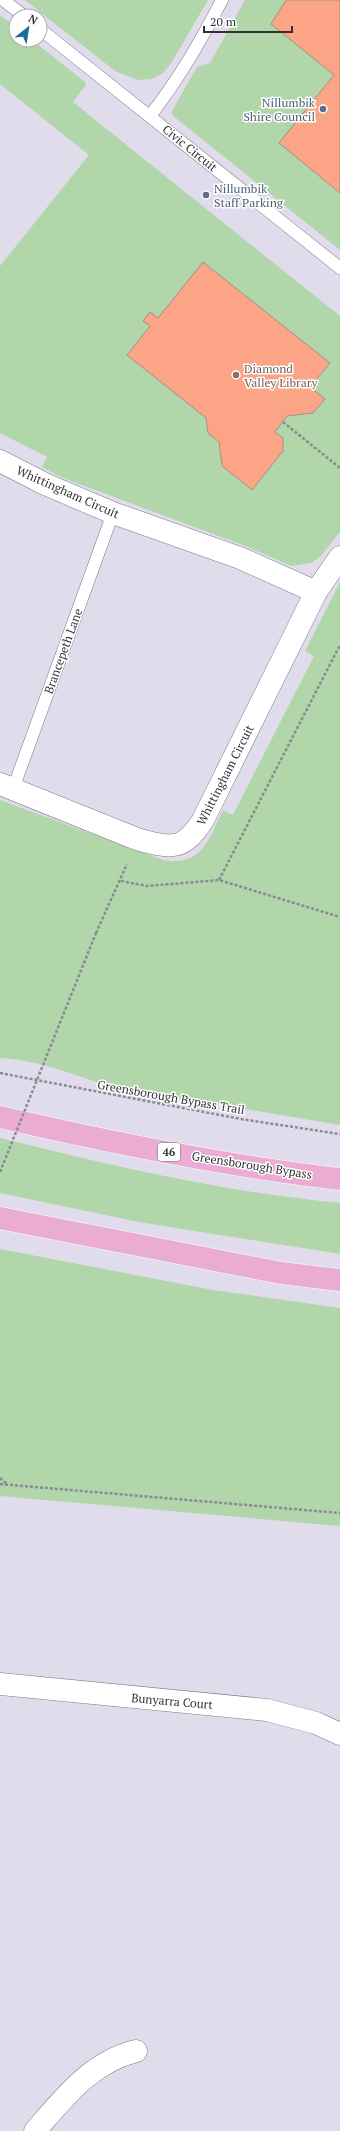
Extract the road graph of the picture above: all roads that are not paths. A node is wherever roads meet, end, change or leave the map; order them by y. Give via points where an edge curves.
1 (3, 0) edge
2 (222, 0) edge
3 (14, 8) edge
4 (48, 35) edge
5 (150, 116) junction
6 (340, 268) edge
7 (0, 461) edge
8 (113, 513) junction
9 (340, 557) edge
10 (316, 592) junction
11 (6, 787) edge
12 (0, 1117) edge
13 (340, 1179) edge
14 (0, 1218) edge
15 (340, 1280) edge
16 (0, 1684) edge
17 (340, 1734) edge
18 (136, 2051) dead end
19 (35, 2131) edge

1 - 3 lane
2 - 5 lane via 192,57
4 - 5 lane, Civic Circuit
5 - 6 lane, Civic Circuit
7 - 8 street, Whittingham Circuit via 45,484
8 - 10 street, Whittingham Circuit via 240,558
8 - 11 lane, Brancepeth Lane
9 - 10 street, Whittingham Circuit
10 - 11 street, Whittingham Circuit via 203,820 193,836 184,842 158,844 137,838
12 - 13 highway, Greensborough Bypass / 46 via 120,1143
14 - 15 highway via 281,1273
16 - 17 street, Bunyarra Court via 267,1710 316,1723
18 - 19 street via 120,2055 94,2070

